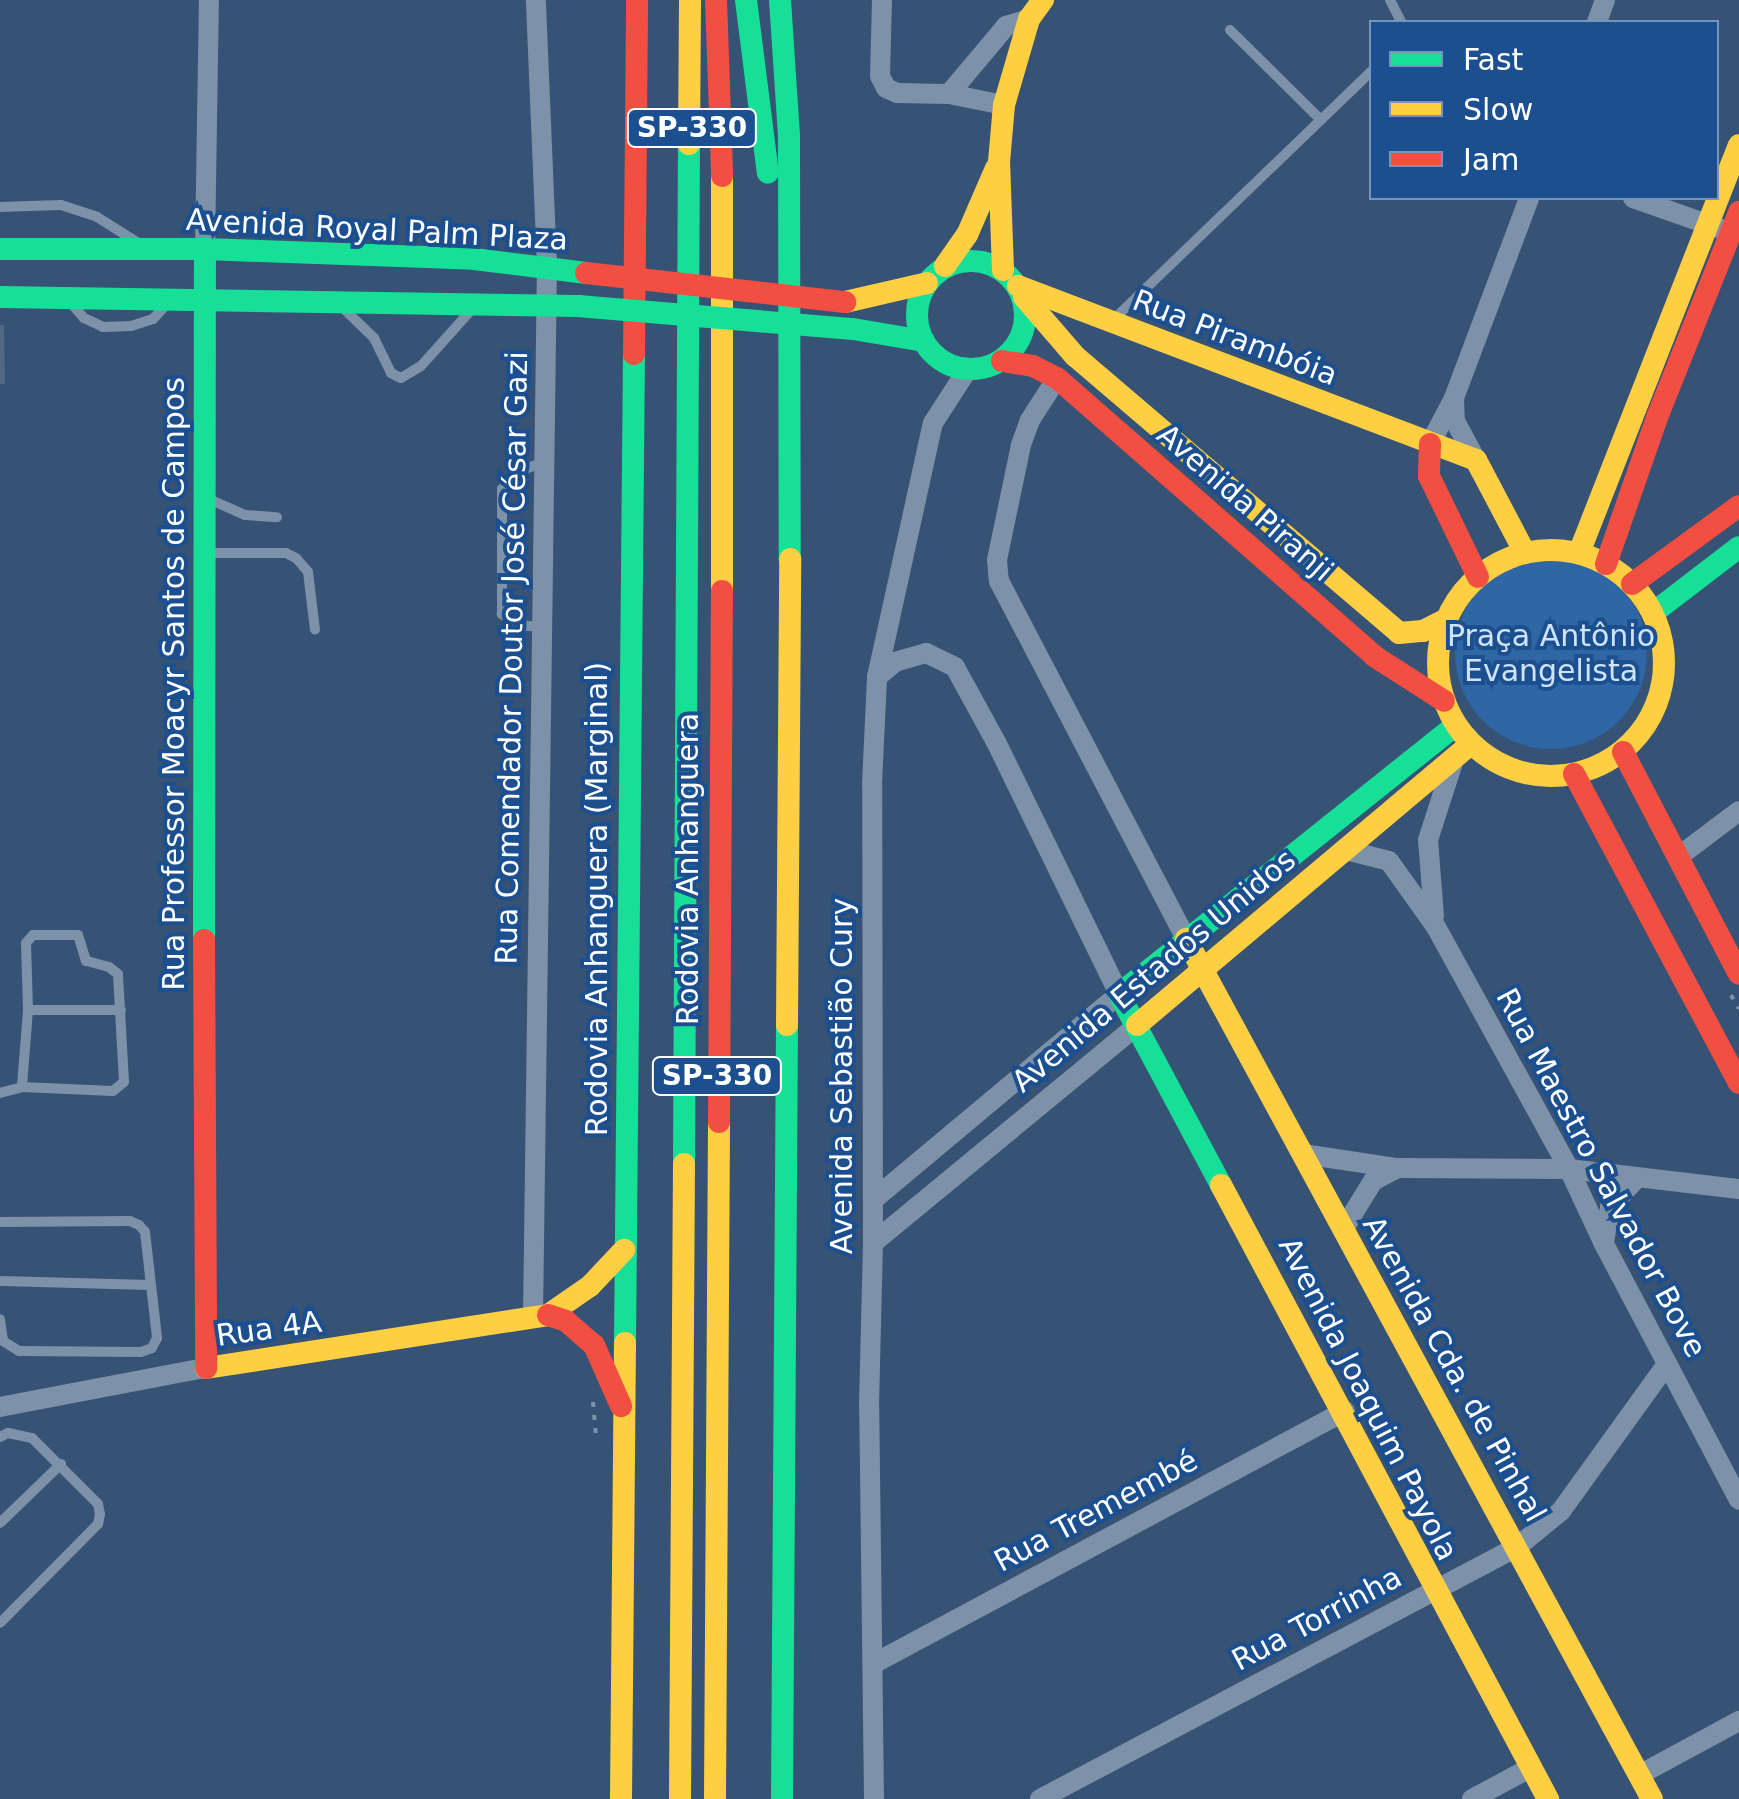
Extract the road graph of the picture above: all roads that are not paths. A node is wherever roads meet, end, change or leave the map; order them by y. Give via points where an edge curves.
1 (209, 0) edge
2 (536, 0) edge
3 (637, 0) edge
4 (690, 0) edge
5 (716, 0) edge
6 (746, 0) edge
7 (780, 0) edge
8 (882, 0) edge
9 (1037, 6) edge
10 (1230, 30) dead end
11 (1369, 73) edge
12 (948, 94) junction
13 (1004, 105) junction
14 (1321, 120) junction
15 (1739, 145) edge
16 (998, 162) junction
17 (1528, 200) edge
18 (1640, 200) edge
19 (0, 207) edge
20 (1730, 226) edge
21 (0, 249) edge
22 (146, 249) junction
23 (205, 249) junction
24 (548, 266) junction
25 (946, 266) junction
26 (927, 283) junction
27 (1015, 284) junction
28 (0, 296) edge
29 (205, 298) junction
30 (337, 300) junction
31 (478, 302) junction
32 (546, 304) junction
33 (1110, 322) junction
34 (924, 341) junction
35 (1002, 361) junction
36 (968, 369) junction
37 (1058, 378) junction
38 (1454, 398) junction
39 (791, 428) junction
40 (1430, 444) junction
41 (1476, 460) junction
42 (544, 462) junction
43 (204, 497) junction
44 (1739, 506) edge
45 (277, 517) dead end
46 (1739, 547) edge
47 (204, 552) junction
48 (1525, 553) junction
49 (1579, 554) junction
50 (1606, 564) junction
51 (1478, 576) junction
52 (1632, 584) junction
53 (1653, 612) junction
54 (1446, 618) junction
55 (542, 627) junction
56 (315, 630) dead end
57 (877, 677) junction
58 (1444, 701) junction
59 (1461, 742) junction
60 (1623, 752) junction
61 (1574, 774) junction
62 (1739, 811) edge
63 (1346, 850) junction
64 (1678, 857) junction
65 (1436, 928) junction
66 (1186, 939) junction
67 (1204, 968) junction
68 (1739, 974) edge
69 (1120, 994) junction
70 (28, 1010) junction
71 (120, 1010) junction
72 (1137, 1025) junction
73 (1739, 1082) edge
74 (22, 1087) junction
75 (0, 1092) edge
76 (1303, 1154) junction
77 (1397, 1168) junction
78 (1569, 1169) junction
79 (1637, 1178) junction
80 (1739, 1189) edge
81 (873, 1200) junction
82 (0, 1222) edge
83 (1344, 1228) junction
84 (873, 1243) junction
85 (1604, 1244) junction
86 (624, 1250) junction
87 (0, 1281) edge
88 (150, 1285) junction
89 (540, 1317) junction
90 (0, 1319) edge
91 (1667, 1364) junction
92 (204, 1368) junction
93 (0, 1394) edge
94 (50, 1394) junction
95 (0, 1407) edge
96 (1345, 1411) junction
97 (624, 1413) junction
98 (0, 1437) edge
99 (61, 1464) junction
100 (1739, 1500) edge
101 (0, 1523) edge
102 (1517, 1546) junction
103 (1433, 1591) junction
104 (0, 1623) edge
105 (875, 1663) junction
106 (1739, 1721) edge
107 (1532, 1768) junction
108 (1639, 1775) junction
109 (1069, 1792) edge
110 (621, 1799) edge
111 (680, 1799) edge
112 (715, 1799) edge
113 (782, 1799) edge
114 (874, 1799) edge
115 (1040, 1799) edge
116 (1472, 1799) edge
117 (1548, 1799) edge
118 (1652, 1799) edge

1 - 23 street, Rua Professor Moacyr Santos de Campos
2 - 24 street, Rua Comendador Doutor José César Gazi
3 - 86 main road, Rodovia Anhanguera (Marginal)
4 - 111 main road, Rodovia Anhanguera / SP-330
5 - 112 main road, Rodovia Anhanguera / SP-330 via 724,252
6 - 39 main road via 762,104
7 - 39 main road via 790,136
8 - 12 street via 880,76 886,88
9 - 12 street via 1006,26
9 - 13 main road
10 - 14 lane
11 - 14 lane
12 - 13 street
13 - 16 main road
14 - 33 lane
15 - 20 main road
16 - 25 main road
16 - 27 main road
17 - 38 street
18 - 20 street
19 - 22 lane via 61,205 97,217
20 - 49 main road
20 - 50 main road
21 - 22 main road, Avenida Royal Palm Plaza
22 - 23 main road, Avenida Royal Palm Plaza
23 - 24 main road, Avenida Royal Palm Plaza
23 - 29 main road, Rua Professor Moacyr Santos de Campos
24 - 26 main road, Avenida Royal Palm Plaza, bridge via 845,302
24 - 32 street, Rua Comendador Doutor José César Gazi
25 - 26 main road
25 - 27 main road via 974,260
26 - 34 main road via 917,312
27 - 33 main road, Rua Pirambóia
27 - 35 main road via 1024,333
27 - 54 main road, Avenida Piranji via 1075,356 1400,634 1423,632
28 - 29 main road
29 - 30 main road
29 - 43 main road, Rua Professor Moacyr Santos de Campos
30 - 31 main road
30 - 31 lane via 402,378
31 - 32 main road
32 - 34 main road, bridge
32 - 42 street, Rua Comendador Doutor José César Gazi
33 - 40 main road, Rua Pirambóia
34 - 36 main road via 942,361
35 - 36 main road
35 - 37 main road, Avenida Piranji
36 - 57 street, Avenida Sebastião Cury via 933,422
37 - 58 main road, Avenida Piranji via 1374,656
37 - 66 street via 1021,445 997,560 999,582
38 - 40 street
38 - 41 street via 1456,421
39 - 113 main road
40 - 41 main road, Rua Pirambóia
40 - 51 main road via 1430,476
41 - 48 main road
42 - 55 street, Rua Comendador Doutor José César Gazi
42 - 55 lane via 515,473 502,490 502,614 517,626
43 - 45 lane via 244,515
43 - 47 main road, Rua Professor Moacyr Santos de Campos
44 - 52 main road
46 - 53 main road
47 - 56 lane via 286,552 296,558 308,572
47 - 92 main road, Rua Professor Moacyr Santos de Campos
48 - 49 main road
48 - 51 main road
49 - 50 main road
50 - 52 main road
51 - 54 main road
52 - 53 main road
53 - 60 main road via 1664,649 1662,688 1648,723
54 - 58 main road via 1438,670
55 - 89 street, Rua Comendador Doutor José César Gazi
57 - 69 street via 895,662 926,652 954,667
57 - 81 street, Avenida Sebastião Cury
58 - 59 main road
59 - 61 main road via 1537,776
59 - 63 main road, Avenida Estados Unidos
59 - 65 street, Rua Maestro Salvador Bove via 1428,840
59 - 66 main road, Avenida Estados Unidos
60 - 61 main road
60 - 64 main road
61 - 73 main road
62 - 64 street
63 - 65 street, Rua Maestro Salvador Bove via 1389,862
63 - 67 main road, Avenida Estados Unidos
64 - 68 main road
65 - 78 street, Rua Maestro Salvador Bove
66 - 67 main road, Avenida Cda. de Pinhal
66 - 69 main road, Avenida Estados Unidos
67 - 72 main road, Avenida Estados Unidos
67 - 76 main road, Avenida Cda. de Pinhal
69 - 72 main road, Avenida Joaquim Payola
69 - 81 street, Avenida Estados Unidos
70 - 71 lane
70 - 71 lane via 26,943 33,934 71,933 82,940 86,961 115,970
70 - 74 lane
71 - 74 lane via 120,1087
72 - 84 street, Avenida Estados Unidos
72 - 96 main road, Avenida Joaquim Payola
74 - 75 lane
76 - 77 street
76 - 83 main road, Avenida Cda. de Pinhal
77 - 78 street
77 - 83 street via 1372,1181
78 - 79 street
78 - 85 street, Rua Maestro Salvador Bove
79 - 80 street
79 - 85 street via 1610,1208
81 - 84 street, Avenida Sebastião Cury
82 - 88 lane via 130,1220 144,1232
83 - 102 main road, Avenida Cda. de Pinhal
84 - 105 street, Avenida Sebastião Cury
85 - 91 street, Rua Maestro Salvador Bove
86 - 89 main road, Rua 4A via 590,1286
86 - 97 main road, Rodovia Anhanguera (Marginal)
87 - 88 lane
88 - 90 lane via 157,1338 140,1352 19,1351 3,1341
89 - 92 main road, Rua 4A
89 - 97 main road via 566,1321 594,1345
91 - 100 street, Rua Maestro Salvador Bove
91 - 102 street, Rua Torrinha via 1562,1511
92 - 94 street, Rua 4A
93 - 94 street
94 - 95 street, Rua 4A
96 - 103 main road, Avenida Joaquim Payola
96 - 105 street, Rua Tremembé
97 - 110 main road, Rodovia Anhanguera (Marginal)
98 - 99 lane via 32,1438
99 - 101 lane
99 - 104 lane via 98,1504 98,1524
102 - 103 street, Rua Torrinha
102 - 108 main road, Avenida Cda. de Pinhal
103 - 107 main road, Avenida Joaquim Payola
103 - 109 street, Rua Torrinha
105 - 114 street, Avenida Sebastião Cury
106 - 108 street
107 - 116 street
107 - 117 main road, Avenida Joaquim Payola
108 - 118 main road, Avenida Cda. de Pinhal
109 - 115 street, Rua Torrinha

